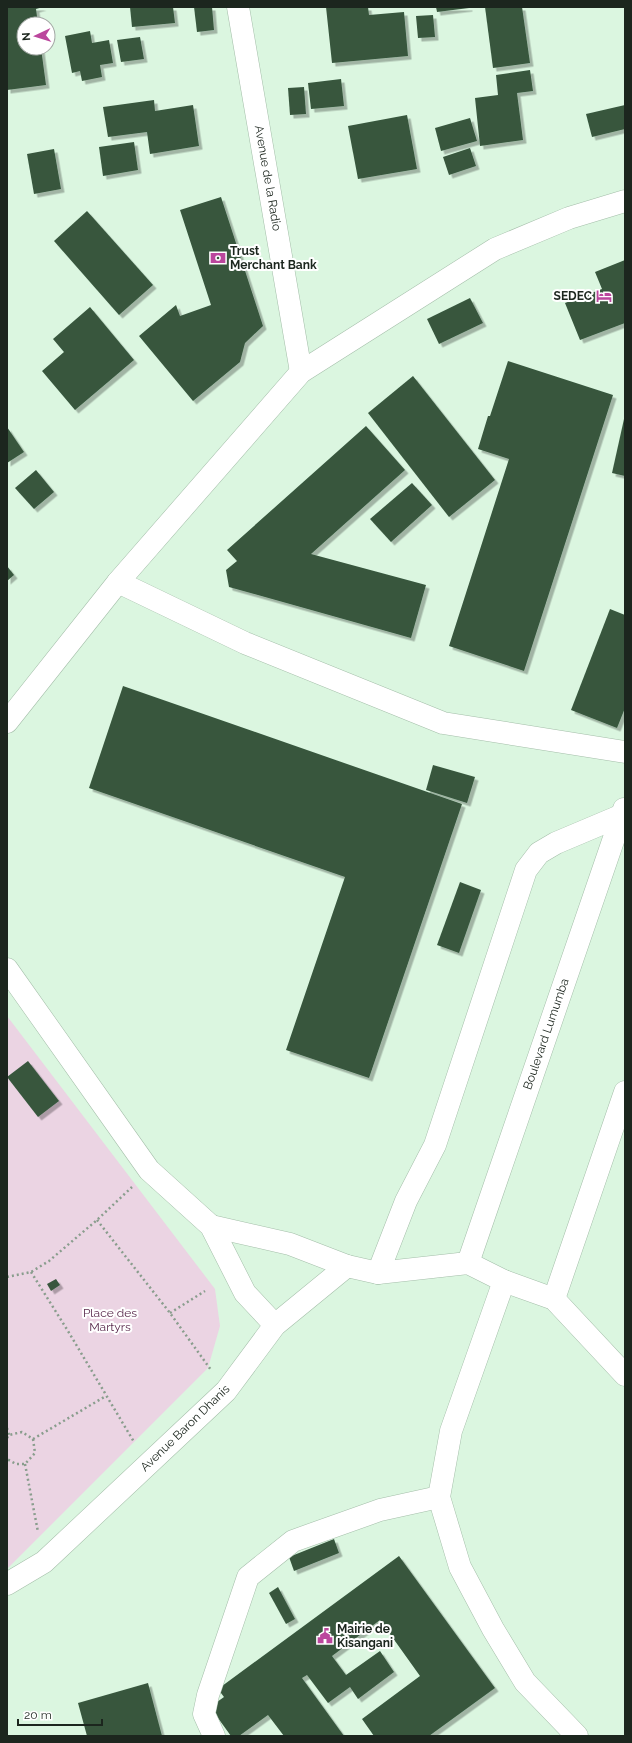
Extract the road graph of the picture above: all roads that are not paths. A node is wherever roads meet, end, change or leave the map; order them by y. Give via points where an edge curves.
1 (238, 7) edge
2 (625, 201) edge
3 (301, 372) junction
4 (118, 582) junction
5 (7, 722) edge
6 (625, 752) edge
7 (622, 811) edge
8 (7, 969) edge
9 (625, 1092) edge
10 (211, 1226) junction
11 (468, 1263) junction
12 (347, 1266) junction
13 (378, 1273) junction
14 (504, 1281) junction
15 (554, 1299) junction
16 (275, 1325) junction
17 (625, 1375) edge
18 (439, 1497) junction
19 (7, 1584) edge
20 (214, 1736) edge
21 (577, 1736) edge

1 - 3 street, Avenue de la Radio
2 - 3 street via 569,218 495,249
3 - 4 street
4 - 5 street
4 - 6 street via 245,643 443,723
7 - 11 street, Boulevard Lumumba
7 - 13 street via 539,853 526,870 436,1145 406,1201
8 - 10 street via 149,1170
9 - 15 street
10 - 12 street via 290,1244
10 - 16 street via 245,1293
11 - 13 street
11 - 14 street
12 - 13 street
12 - 16 street, Avenue Baron Dhanis
14 - 15 street
14 - 18 street via 451,1431
15 - 17 street
16 - 19 street, Avenue Baron Dhanis via 226,1391 44,1562
18 - 20 street via 380,1510 293,1541 248,1577 208,1695 204,1714
18 - 21 street via 460,1567 493,1628 525,1682

